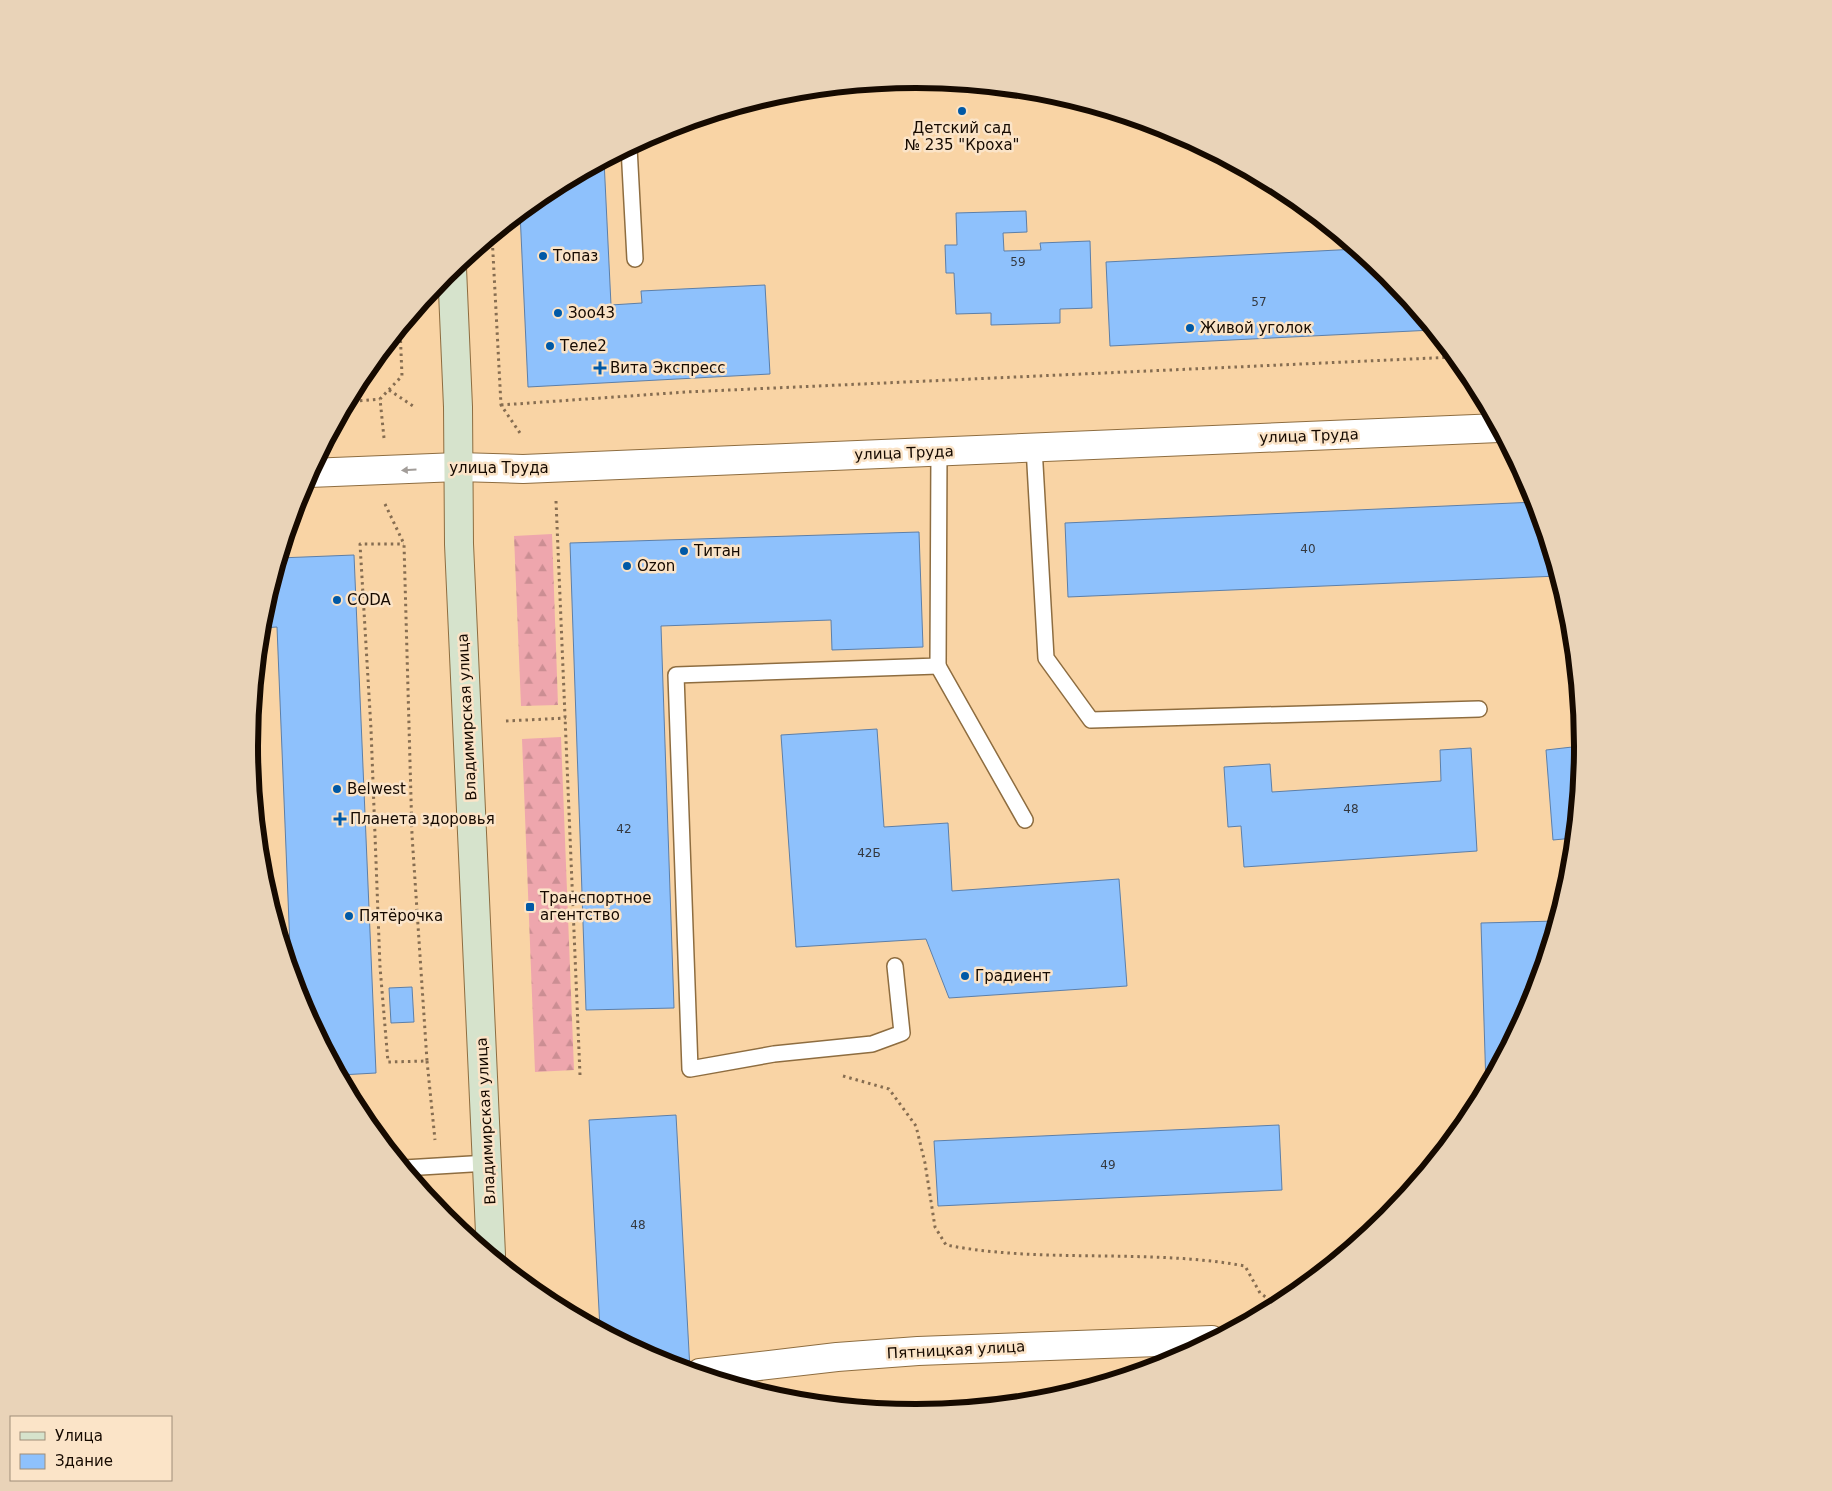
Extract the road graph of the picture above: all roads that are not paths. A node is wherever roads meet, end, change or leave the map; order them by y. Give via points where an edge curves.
1 (629, 153) edge
2 (634, 259) dead end
3 (452, 279) edge
4 (1492, 428) edge
5 (1034, 447) junction
6 (938, 452) junction
7 (458, 467) junction
8 (318, 473) edge
9 (938, 666) junction
10 (1479, 710) dead end
11 (1025, 820) dead end
12 (895, 966) dead end
13 (488, 1163) junction
14 (412, 1168) edge
15 (491, 1247) edge
16 (1197, 1341) edge
17 (714, 1372) edge

1 - 2 lane
3 - 7 main road, Владимирская улица
4 - 5 street, улица Труда
5 - 6 street, улица Труда
5 - 10 lane via 1046,658 1091,720
6 - 7 street, улица Труда via 523,469
6 - 9 lane
7 -> 8 street, улица Труда
7 - 13 main road, Владимирская улица
9 - 11 lane
9 - 12 lane via 676,675 690,1069 774,1054 872,1044 902,1033
13 - 14 lane
13 - 15 main road, Владимирская улица
16 - 17 street, Пятницкая улица via 918,1350

